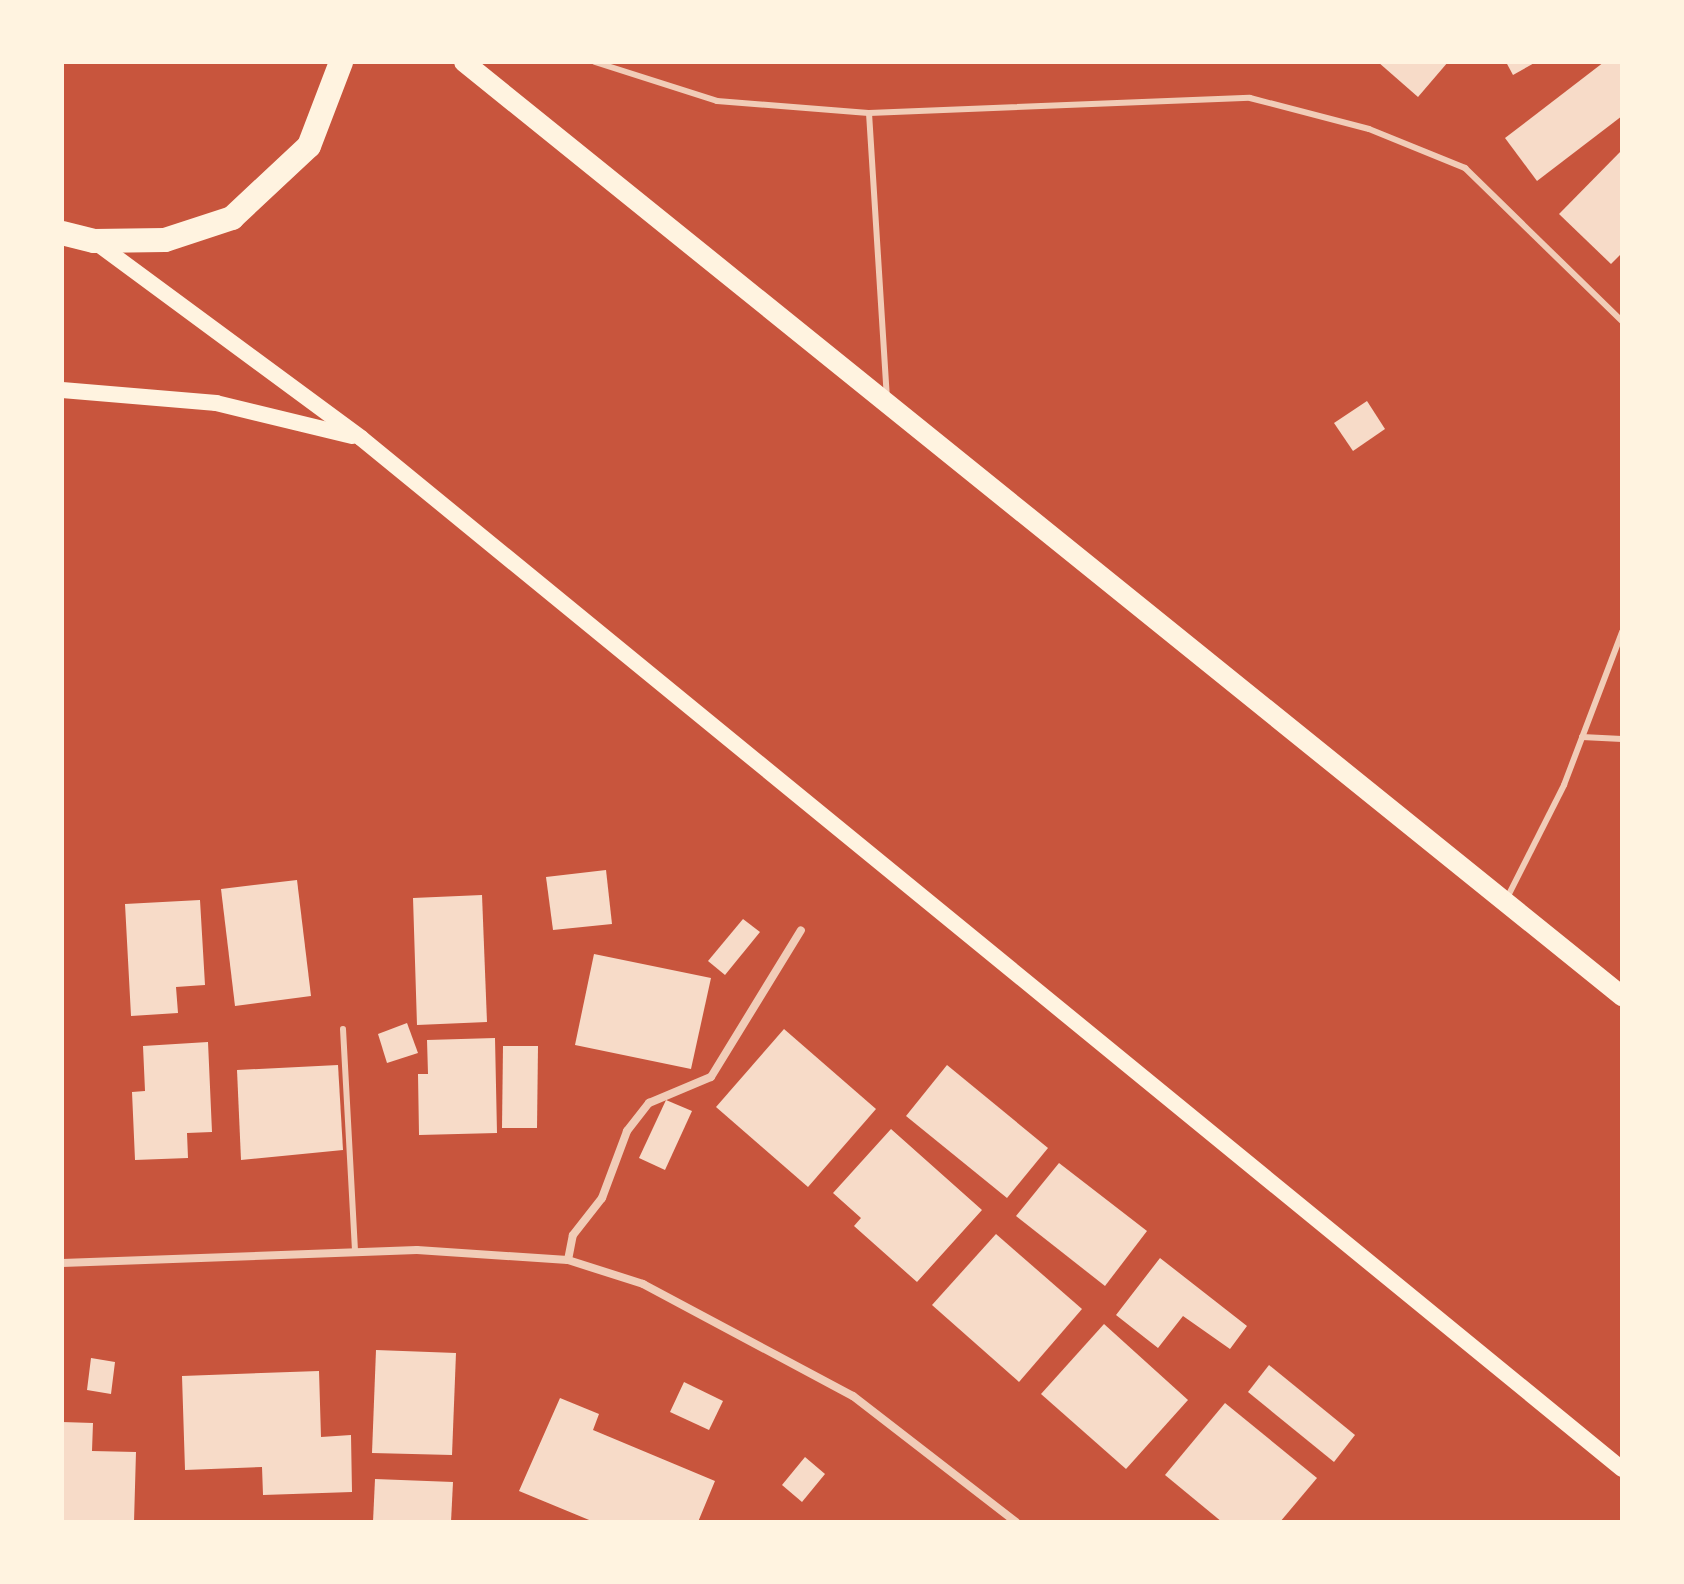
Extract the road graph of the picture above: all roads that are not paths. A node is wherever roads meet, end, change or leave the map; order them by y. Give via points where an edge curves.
1 (341, 62) edge
2 (464, 62) edge
3 (595, 62) edge
4 (869, 113) junction
5 (62, 233) edge
6 (94, 241) junction
7 (1622, 321) edge
8 (62, 390) edge
9 (887, 404) junction
10 (361, 438) junction
11 (1622, 632) edge
12 (1582, 737) junction
13 (1622, 739) edge
14 (1505, 902) junction
15 (801, 930) dead end
16 (1622, 996) edge
17 (343, 1029) dead end
18 (355, 1253) junction
19 (568, 1260) junction
20 (62, 1263) edge
21 (1622, 1469) edge
22 (1016, 1522) edge

1 - 6 highway via 309,146 261,198 188,234
2 - 9 main road
3 - 4 lane via 717,101
4 - 7 lane via 1250,98 1369,129 1465,168
4 - 9 lane
5 - 6 highway
6 - 10 main road
8 - 10 main road via 216,403
9 - 14 main road
10 - 21 main road
11 - 12 lane
12 - 13 lane
12 - 14 lane
14 - 16 main road
15 - 19 street via 711,1077 649,1103 627,1131 602,1198 573,1235
17 - 18 lane
18 - 19 street
18 - 20 street
19 - 22 street via 643,1284 853,1396

